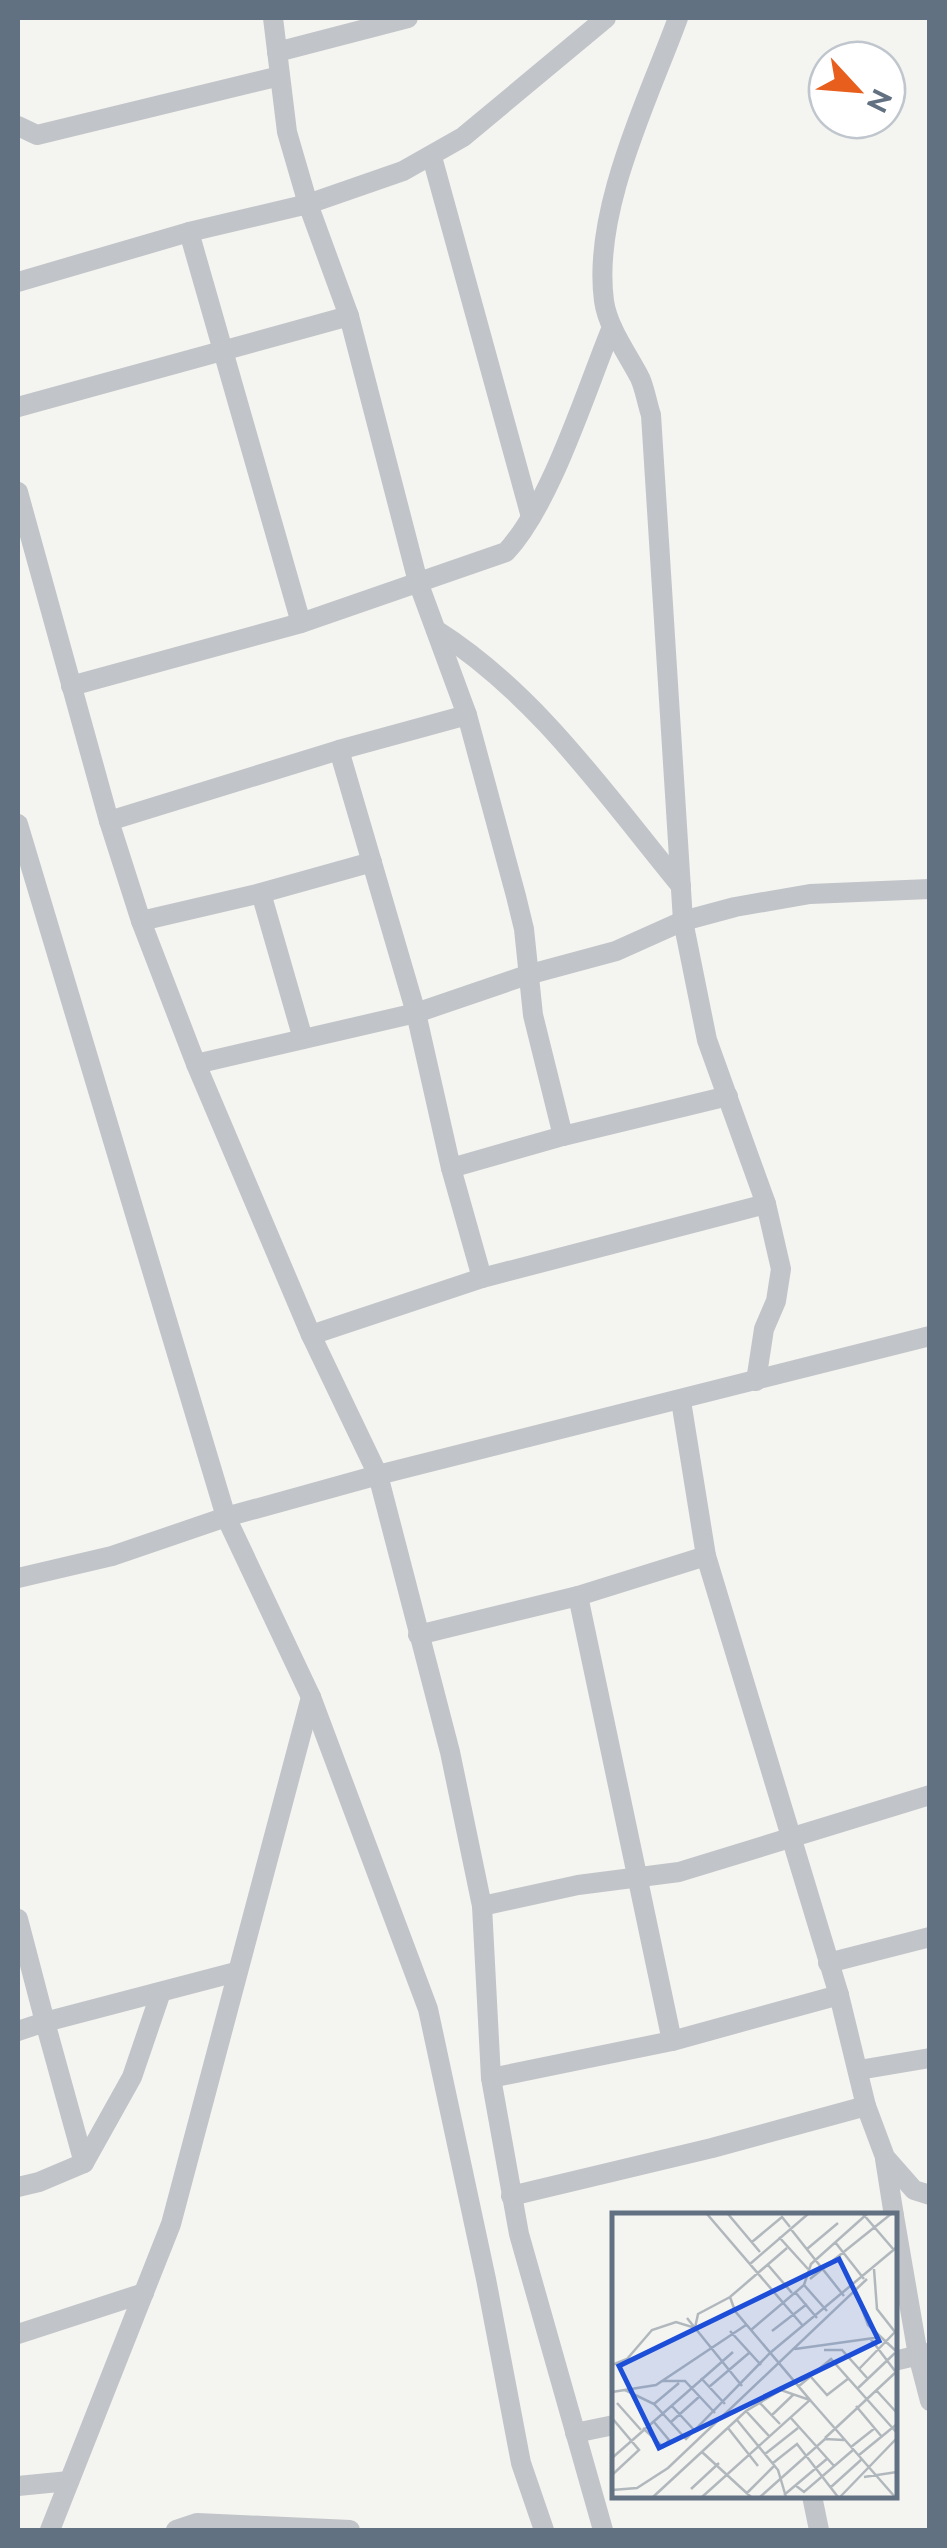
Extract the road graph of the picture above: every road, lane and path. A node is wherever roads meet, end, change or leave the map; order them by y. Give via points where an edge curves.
1 (272, 18) edge
2 (408, 18) edge
3 (606, 18) edge
4 (678, 18) edge
5 (277, 52) junction
6 (280, 76) junction
7 (18, 126) edge
8 (432, 158) junction
9 (308, 204) junction
10 (189, 232) junction
11 (18, 282) edge
12 (349, 316) junction
13 (612, 327) junction
14 (222, 348) junction
15 (18, 407) edge
16 (18, 492) edge
17 (530, 517) junction
18 (418, 582) junction
19 (301, 623) junction
20 (436, 630) junction
21 (71, 686) junction
22 (468, 715) junction
23 (339, 750) junction
24 (109, 821) junction
25 (18, 824) edge
26 (372, 862) junction
27 (682, 886) junction
28 (930, 889) edge
29 (261, 893) junction
30 (141, 921) junction
31 (683, 921) junction
32 (527, 975) junction
33 (416, 1014) junction
34 (302, 1040) junction
35 (196, 1064) junction
36 (728, 1096) junction
37 (563, 1136) junction
38 (451, 1168) junction
39 (766, 1204) junction
40 (482, 1278) junction
41 (311, 1335) junction
42 (930, 1336) edge
43 (756, 1381) junction
44 (681, 1400) junction
45 (378, 1475) junction
46 (226, 1517) junction
47 (706, 1556) junction
48 (18, 1578) edge
49 (578, 1596) junction
50 (418, 1635) junction
51 (311, 1697) junction
52 (930, 1795) edge
53 (791, 1838) junction
54 (640, 1878) junction
55 (482, 1906) junction
56 (18, 1919) edge
57 (930, 1937) edge
58 (828, 1963) junction
59 (236, 1972) junction
60 (161, 1992) junction
61 (839, 1995) junction
62 (44, 2022) junction
63 (18, 2031) edge
64 (672, 2041) junction
65 (930, 2058) edge
66 (859, 2070) junction
67 (492, 2078) junction
68 (866, 2106) junction
69 (884, 2157) junction
70 (84, 2163) junction
71 (18, 2187) edge
72 (930, 2194) edge
73 (512, 2196) junction
74 (893, 2213) edge
75 (897, 2230) edge
76 (144, 2293) junction
77 (18, 2334) edge
78 (924, 2354) edge
79 (897, 2360) edge
80 (930, 2401) edge
81 (612, 2425) edge
82 (576, 2434) junction
83 (69, 2481) junction
84 (18, 2486) edge
85 (812, 2498) edge
86 (50, 2530) edge
87 (176, 2530) edge
88 (350, 2530) edge
89 (544, 2530) edge
90 (603, 2530) edge
91 (819, 2530) edge

1 - 5 street
2 - 5 street
3 - 8 street
4 - 13 street via 607,226 604,302
5 - 6 street
6 - 7 street via 36,136
6 - 9 street
8 - 9 street
8 - 17 street
9 - 10 street
9 - 12 street
10 - 11 street
10 - 14 street
12 - 14 street
12 - 18 street
13 - 17 street
13 - 27 street via 642,383 650,415
14 - 15 street
14 - 19 street
16 - 21 street
17 - 18 street via 506,552
18 - 19 street
18 - 20 street
19 - 21 street
20 - 22 street
20 - 27 street via 483,662 554,731
21 - 24 street
22 - 23 street
22 - 32 street via 524,929
23 - 24 street
23 - 26 street
24 - 30 street
25 - 46 street
26 - 29 street
26 - 33 street
27 - 31 street
28 - 31 street via 782,898
29 - 30 street
29 - 34 street
30 - 35 street
31 - 32 street via 616,951
31 - 36 street via 707,1040
32 - 33 street
32 - 37 street
33 - 34 street
33 - 38 street
34 - 35 street
35 - 41 street
36 - 37 street
36 - 39 street
37 - 38 street
38 - 40 street
39 - 40 street
39 - 43 street via 780,1269
40 - 41 street
41 - 45 street
42 - 43 street
43 - 44 street
44 - 45 street
44 - 47 street
45 - 46 street
45 - 50 street
46 - 48 street via 112,1556
46 - 51 street
47 - 49 street
47 - 53 street
49 - 50 street
49 - 54 street
50 - 55 street
51 - 59 street
51 - 89 street via 428,2009 521,2463
52 - 53 street
53 - 54 street
53 - 58 street
54 - 55 street
54 - 64 street
55 - 67 street
56 - 62 street
57 - 58 street
58 - 61 street
59 - 60 street
59 - 76 street via 172,2224
60 - 62 street
60 - 70 street via 132,2078
61 - 64 street
61 - 66 street
62 - 63 street
62 - 70 street
64 - 67 street
65 - 66 street
66 - 68 street
67 - 73 street
68 - 69 street
68 - 73 street
69 - 72 street via 914,2190
69 - 74 street
70 - 71 street
73 - 82 street
75 - 78 street
76 - 77 street
76 - 83 street
78 - 79 street
78 - 80 street
81 - 82 street
82 - 90 street
83 - 84 street
83 - 86 street
85 - 91 street
87 - 88 street via 198,2522

